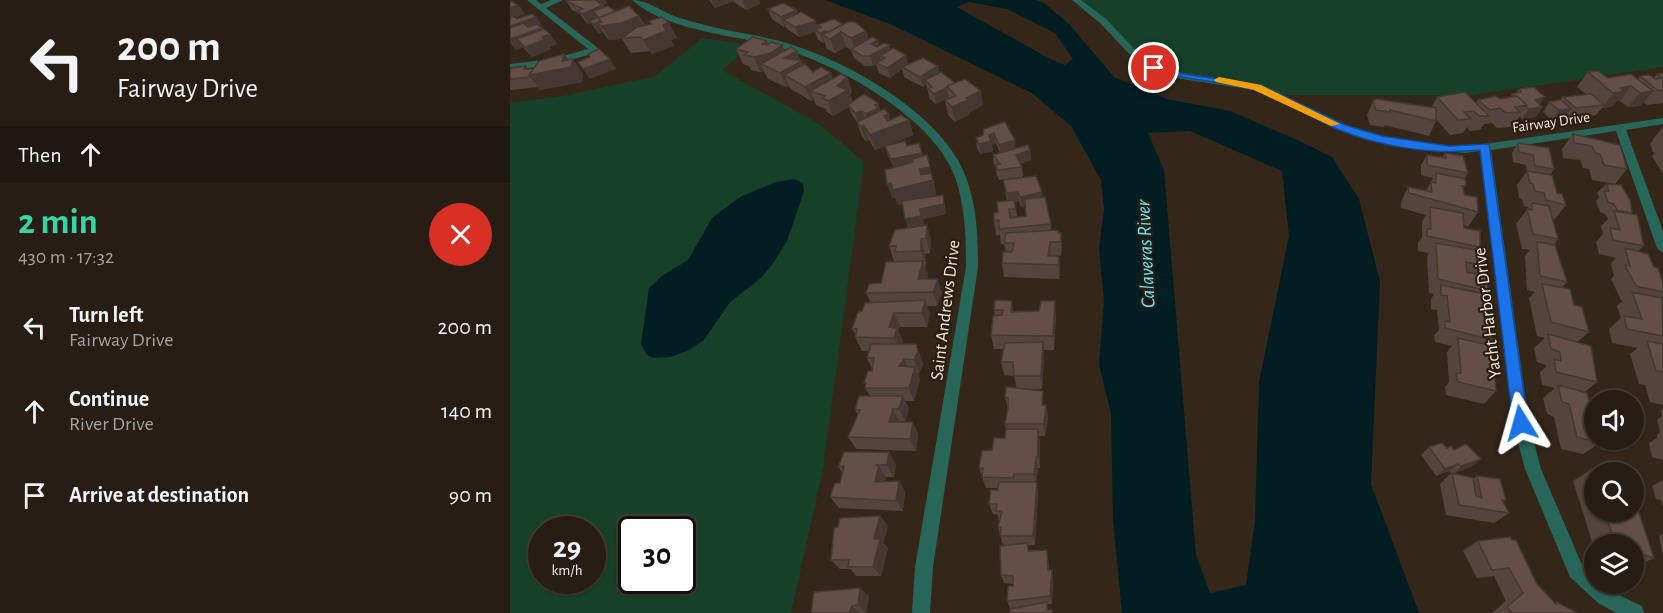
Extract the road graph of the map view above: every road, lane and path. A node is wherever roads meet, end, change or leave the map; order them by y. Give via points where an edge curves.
1 (531, 0) edge
2 (559, 0) edge
3 (636, 0) edge
4 (1076, 0) edge
5 (540, 7) junction
6 (510, 67) edge
7 (1663, 122) edge
8 (1620, 128) junction
9 (1485, 146) junction
10 (1663, 248) edge
11 (921, 613) edge
12 (1635, 613) edge

1 - 5 street
2 - 5 street
3 - 11 street, Saint Andrews Drive via 694,25 784,45 816,57 902,104 931,130 954,162 972,218 972,267 924,567
4 - 9 street, Fairway Drive via 1154,68 1182,76 1245,84 1365,135 1432,148 1465,150
5 - 6 street via 595,50 553,62
7 - 8 street, Fairway Drive
8 - 9 street, Fairway Drive
8 - 10 street
9 - 12 street, Yacht Harbor Drive via 1521,423 1533,469 1576,571 1604,597

